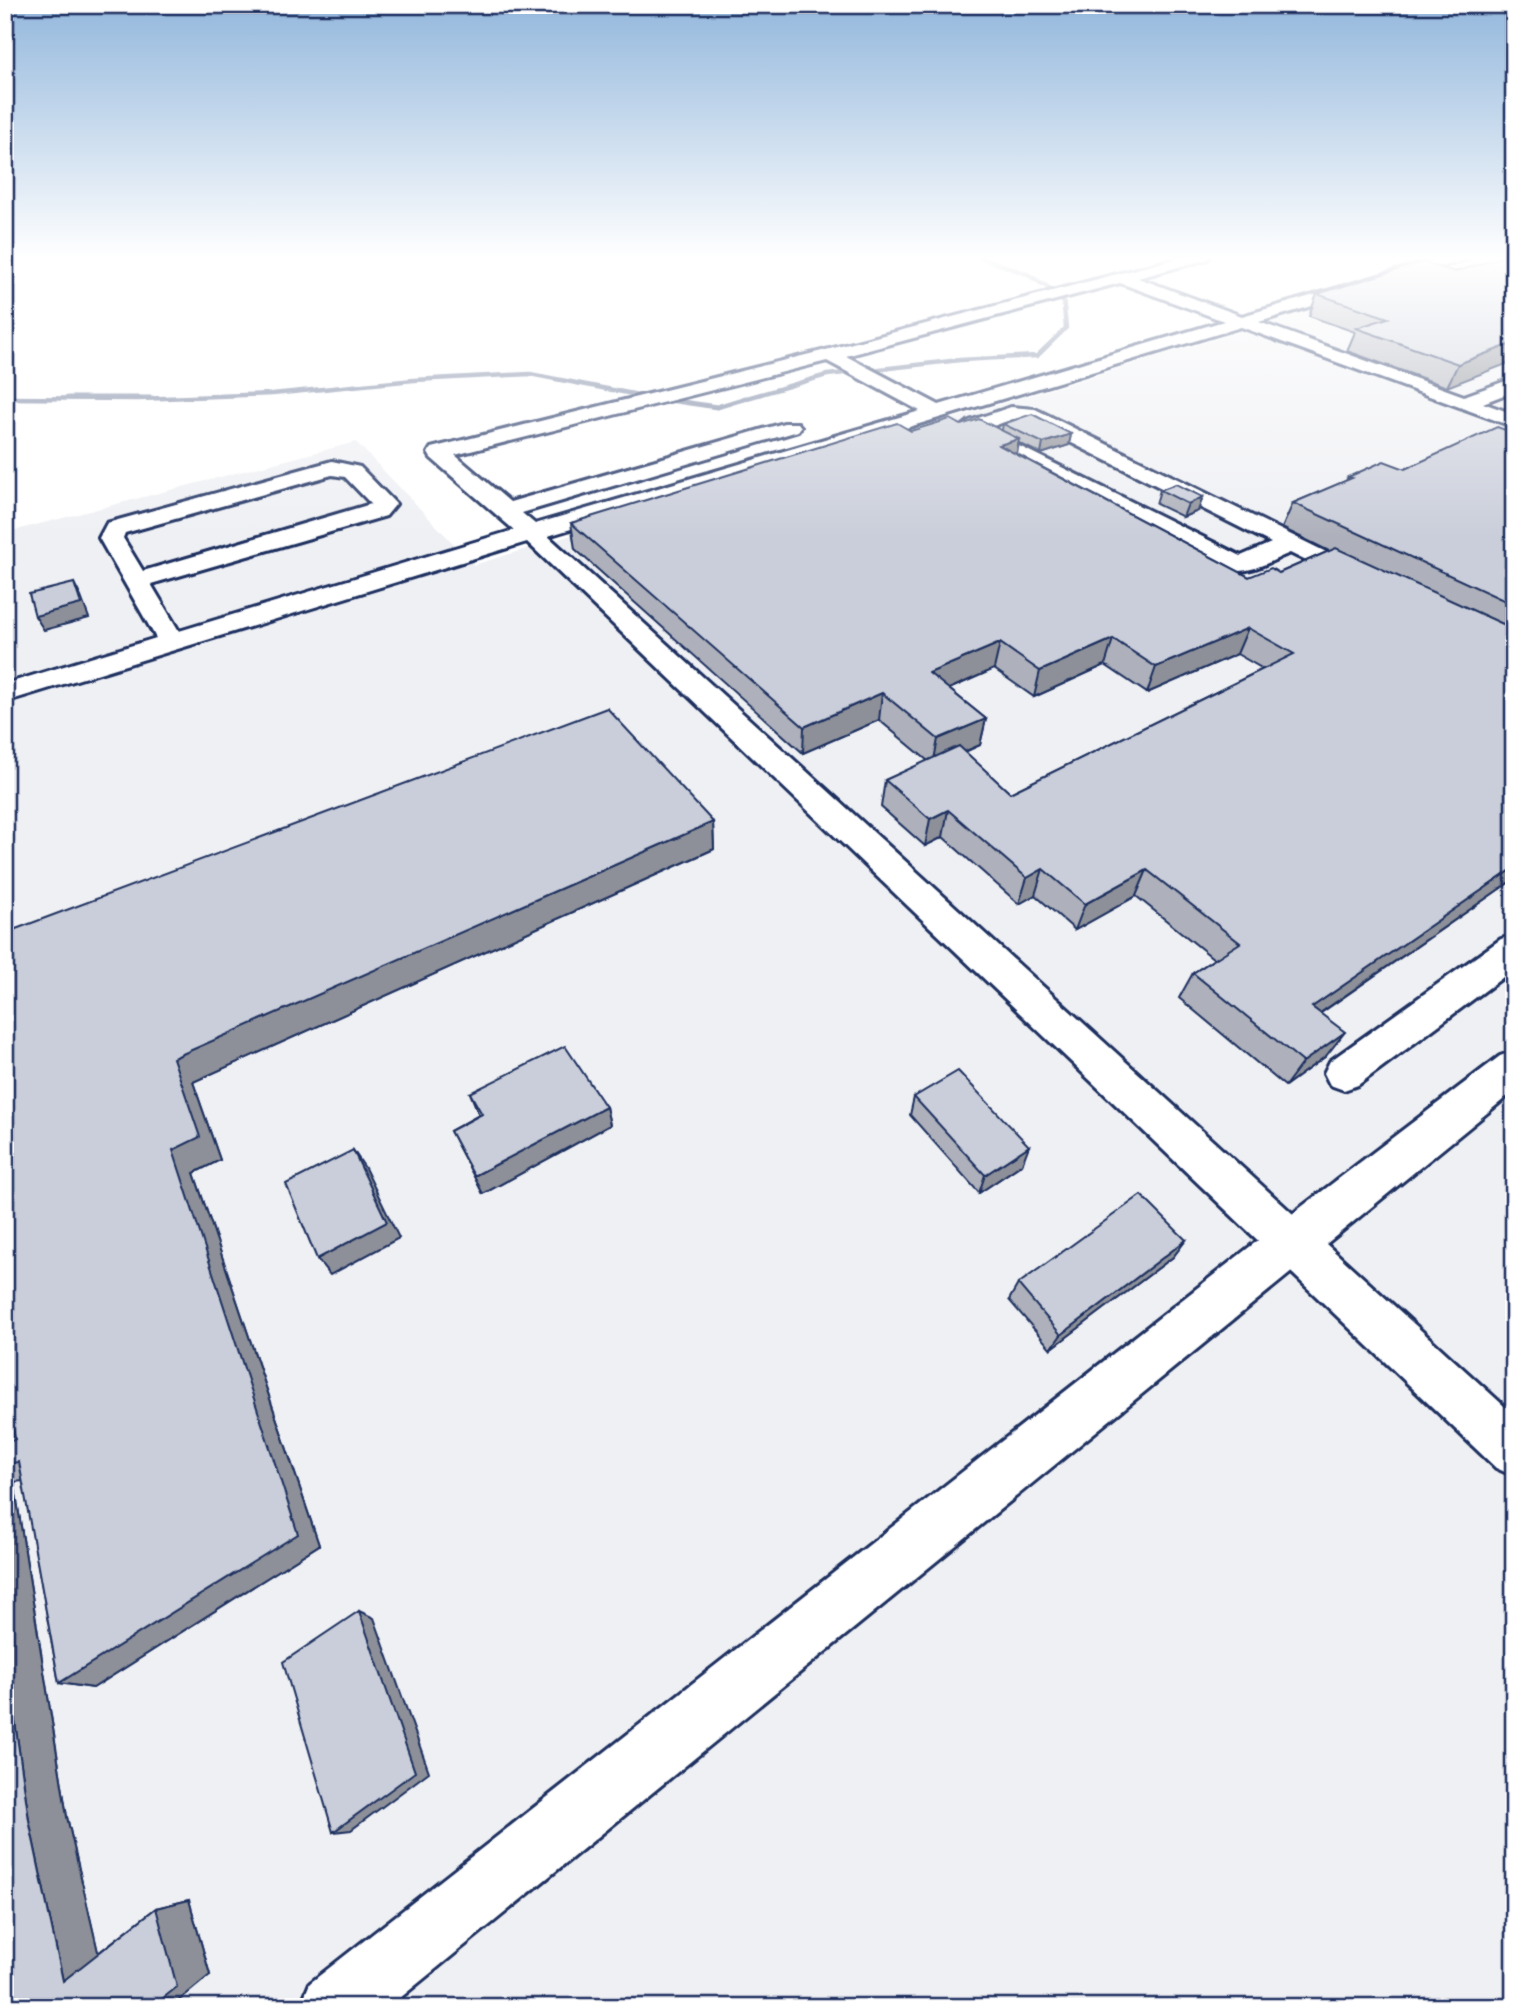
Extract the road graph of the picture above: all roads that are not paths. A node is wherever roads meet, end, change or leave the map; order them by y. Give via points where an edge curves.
1 (848, 350) edge
2 (1144, 350) edge
3 (1320, 350) edge
4 (829, 355) junction
5 (1514, 384) edge
6 (932, 387) dead end
7 (906, 394) junction
8 (879, 402) dead end
9 (1464, 403) junction
10 (937, 412) junction
11 (812, 421) dead end
12 (1514, 421) edge
13 (967, 428) junction
14 (518, 522) junction
15 (1289, 544) junction
16 (135, 581) junction
17 (1389, 593) edge
18 (172, 642) junction
19 (5, 693) edge
20 (1514, 949) edge
21 (1514, 1068) edge
22 (1344, 1073) dead end
23 (1291, 1242) junction
24 (1514, 1450) edge
25 (334, 2007) edge

1 - 4 street
2 - 10 street
3 - 9 street
4 - 7 street
4 - 14 street via 439,453
5 - 9 street
6 - 7 street
7 - 8 street
7 - 10 street
9 - 12 street
10 - 13 street
10 - 14 street
11 - 14 street
13 - 15 street via 1011,413 1028,413
13 - 15 street via 1240,565
14 - 18 street
14 - 23 street
15 - 17 street
16 - 16 street via 378,511 384,504 352,472 332,468 124,524 115,528 111,538
16 - 18 street
18 - 19 street
20 - 22 street
21 - 23 street
23 - 24 street
23 - 25 street

